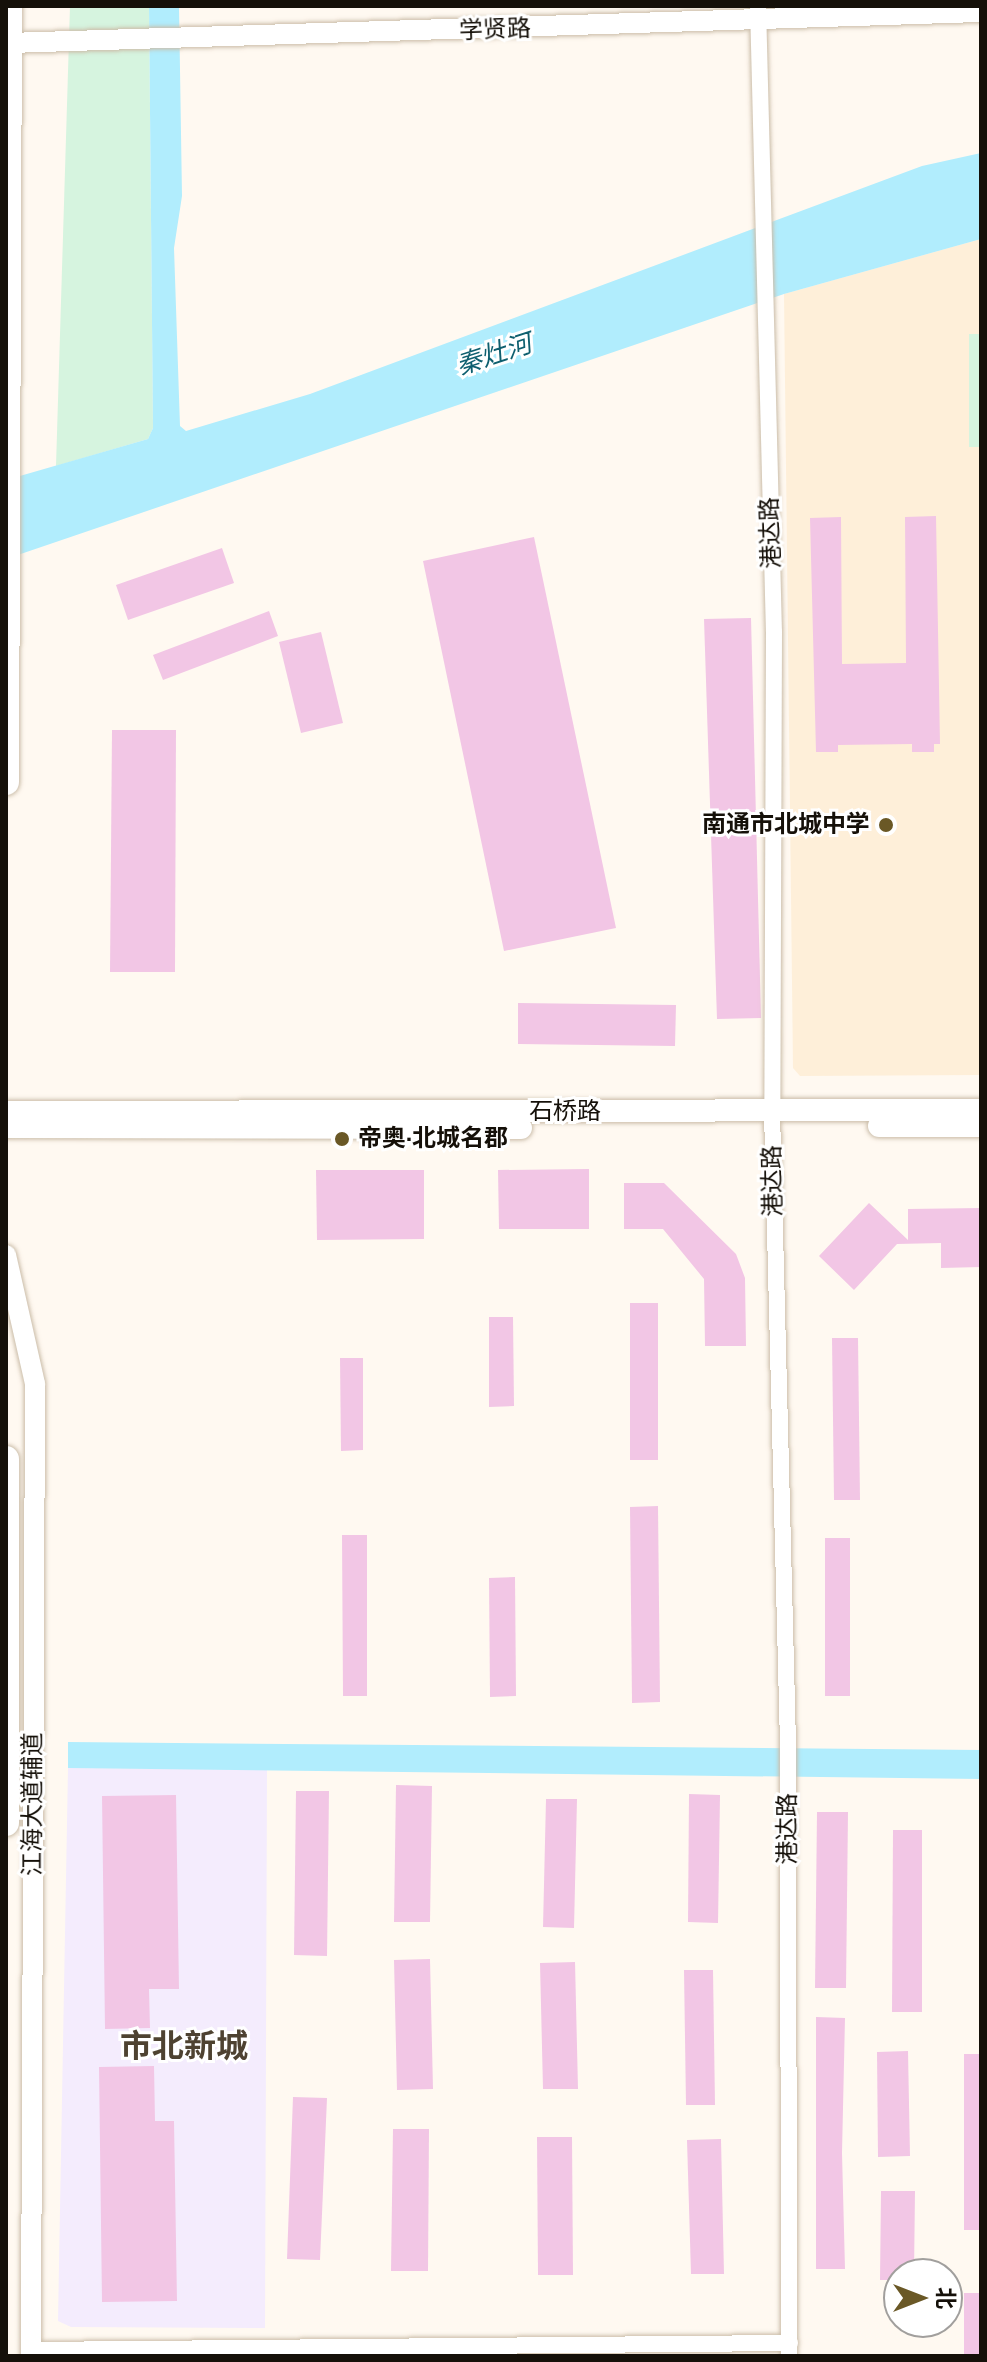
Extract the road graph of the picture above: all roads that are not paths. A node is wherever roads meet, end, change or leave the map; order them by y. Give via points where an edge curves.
1 (9, 6) edge
2 (20, 6) edge
3 (981, 12) edge
4 (758, 14) edge
5 (9, 43) junction
6 (6, 782) edge
7 (981, 1110) edge
8 (6, 1112) edge
9 (772, 1119) junction
10 (981, 1126) edge
11 (6, 1127) edge
12 (6, 1255) edge
13 (6, 1459) edge
14 (6, 1823) edge
15 (790, 2349) edge
16 (31, 2353) edge

1 - 5 main road
2 - 5 main road
3 - 4 street, 学贤路
4 - 5 street, 学贤路
4 - 9 street, 港达路 via 774,632
5 - 6 main road
7 - 9 main road, 石桥路
8 - 9 main road, 石桥路
9 - 10 main road, 石桥路
9 - 11 main road, 石桥路
9 - 15 street, 港达路 via 788,1743
12 - 16 street, 江海大道辅道 via 35,1384
13 - 14 main road
15 - 16 street

